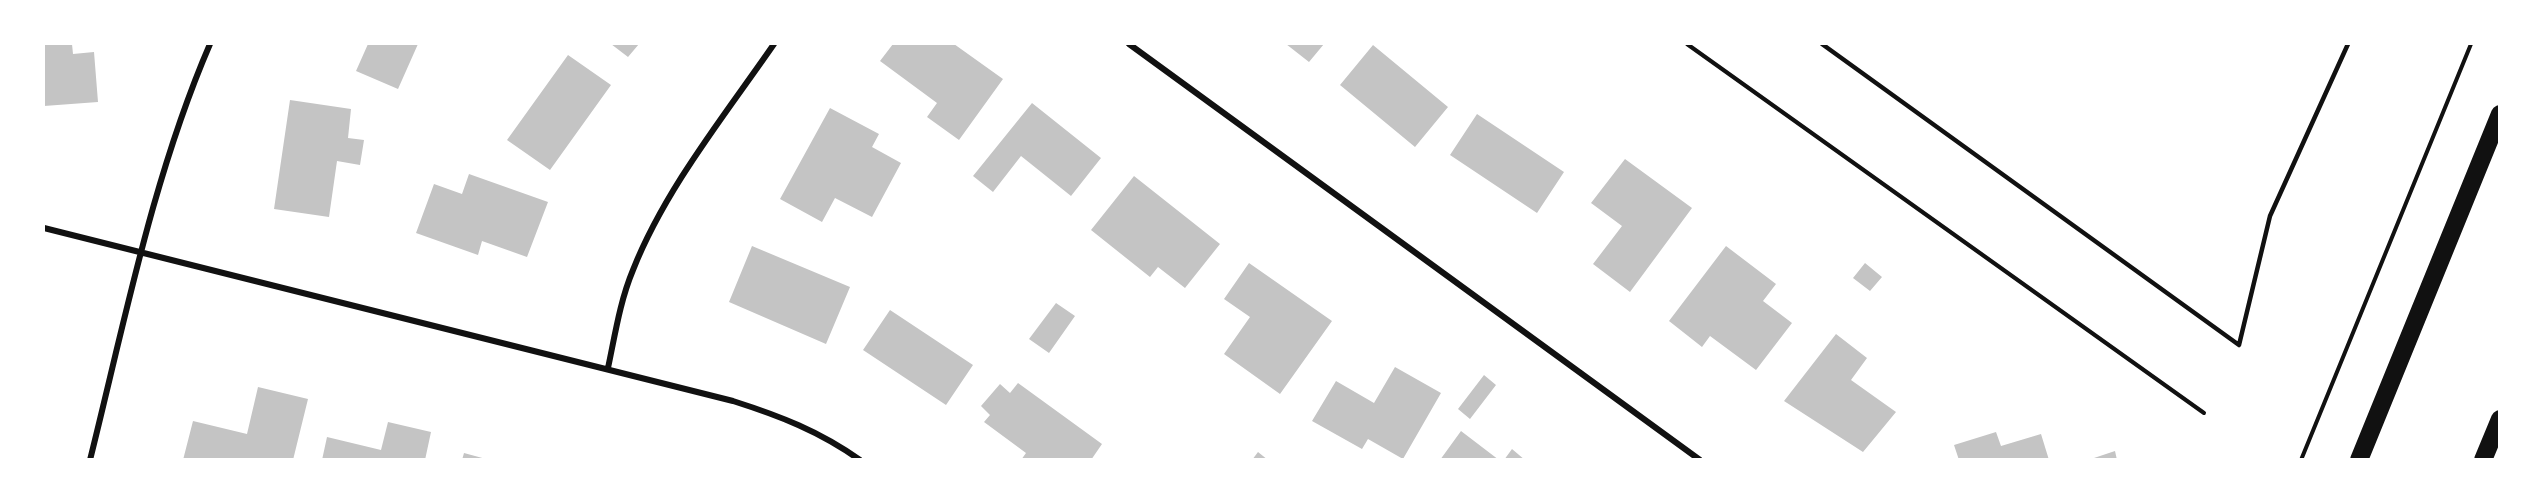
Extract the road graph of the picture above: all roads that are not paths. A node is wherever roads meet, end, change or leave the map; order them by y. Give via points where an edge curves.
1 (210, 44) edge
2 (774, 44) edge
3 (1129, 44) edge
4 (1822, 44) edge
5 (2348, 44) edge
6 (2499, 114) edge
7 (44, 228) edge
8 (141, 252) junction
9 (608, 368) junction
10 (2499, 419) edge
11 (90, 459) edge
12 (860, 459) edge
13 (1700, 459) edge
14 (2359, 459) edge
15 (2483, 459) edge

1 - 8 street via 191,88
2 - 9 street via 649,232 632,272
3 - 13 street
4 - 5 lane via 2239,345 2270,216
6 - 14 highway
7 - 8 street
8 - 9 street
8 - 11 street
9 - 12 street via 786,418
10 - 15 highway

